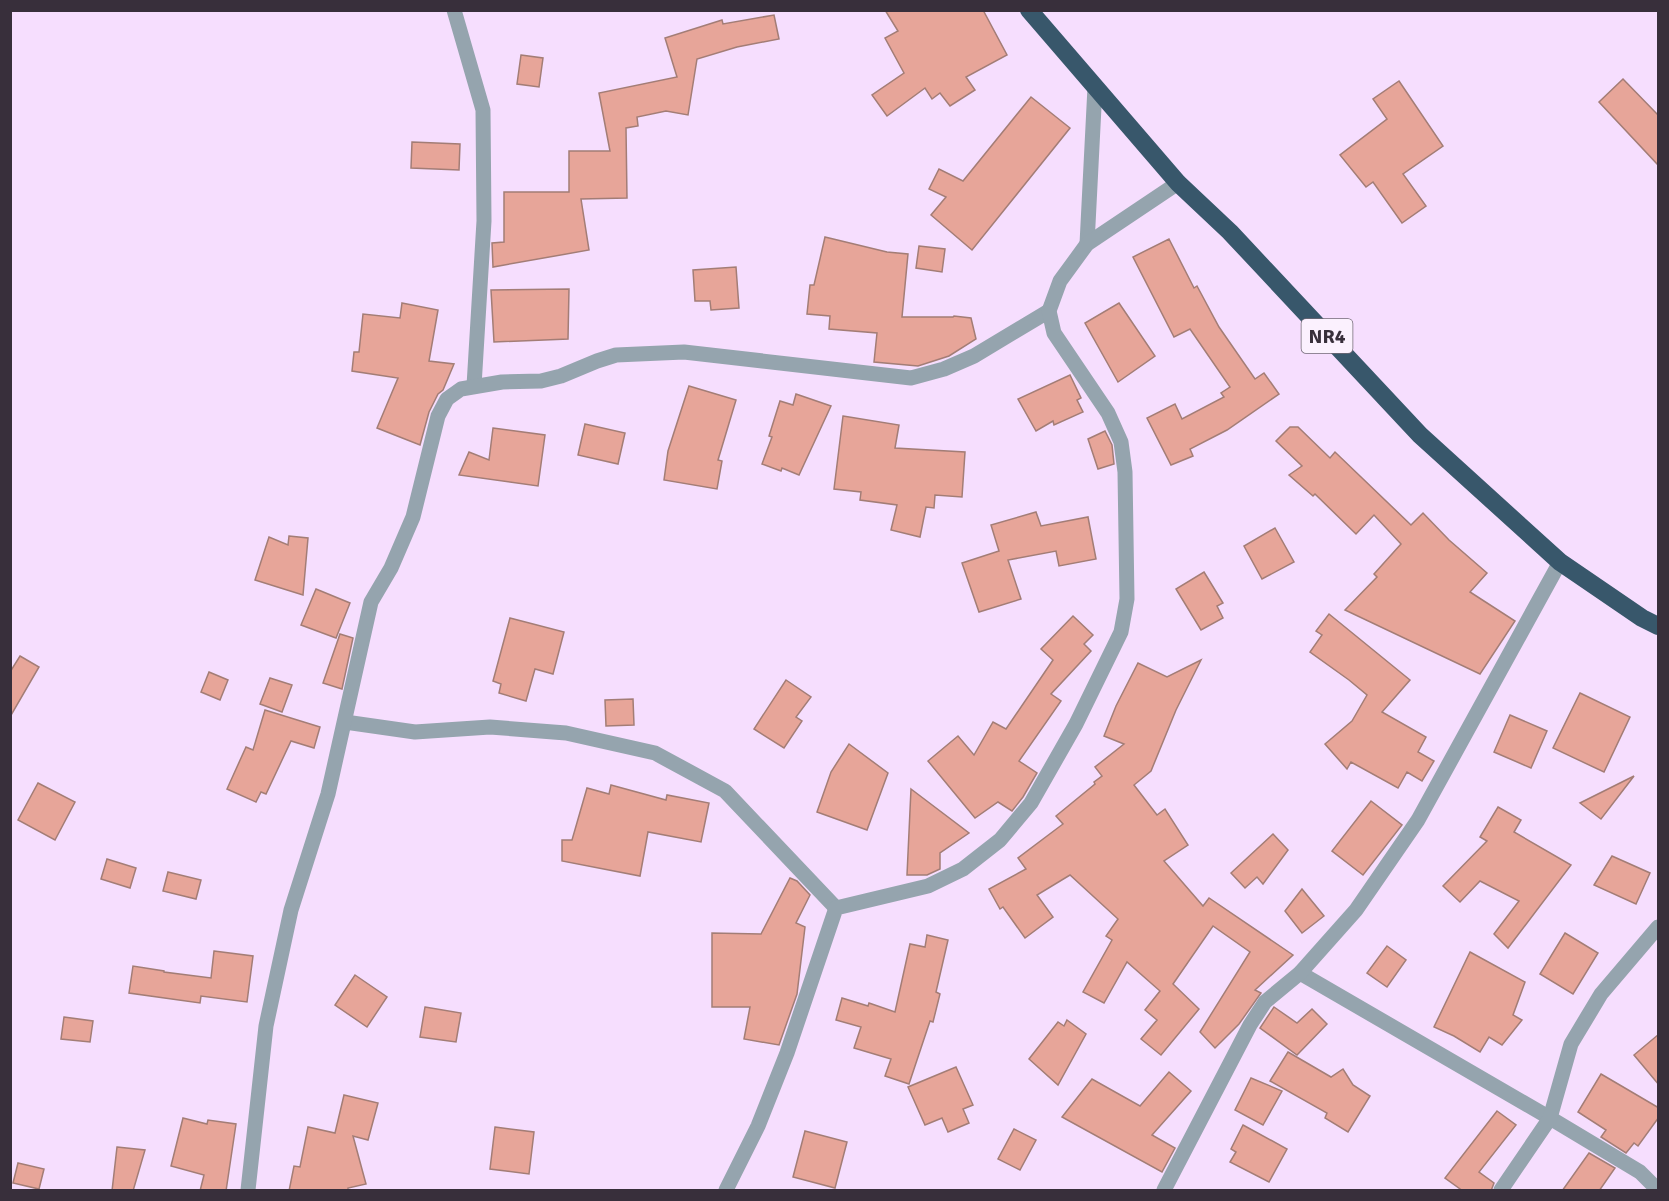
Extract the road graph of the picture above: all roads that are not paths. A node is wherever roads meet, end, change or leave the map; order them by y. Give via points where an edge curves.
1 (454, 10) edge
2 (1029, 10) edge
3 (1095, 87) junction
4 (1178, 183) junction
5 (1087, 244) junction
6 (1049, 311) junction
7 (474, 386) junction
8 (1560, 562) junction
9 (1659, 626) edge
10 (345, 722) junction
11 (836, 908) junction
12 (1659, 927) edge
13 (1300, 973) junction
14 (1550, 1118) junction
15 (248, 1191) edge
16 (726, 1191) edge
17 (1164, 1191) edge
18 (1501, 1191) edge
19 (1658, 1191) edge

1 - 7 street via 483,110 484,221
2 - 3 highway, NR4
3 - 4 highway, NR4
3 - 5 street
4 - 5 street
4 - 8 highway, NR4 via 1230,232 1420,435
5 - 6 street via 1059,281
6 - 7 street via 974,356 911,378 684,352 616,355 551,379
6 - 11 street via 1054,333 1108,413 1120,442 1125,472 1127,599 1121,632 1076,724 1031,803 1000,840 963,869 928,886
7 - 10 street via 460,389 447,399 438,416 413,517 372,602
8 - 9 highway, NR4
8 - 13 street via 1418,820 1356,910
10 - 11 street via 415,732 490,727 566,733 655,753 725,791
10 - 15 street via 328,794 291,910 266,1026
11 - 16 street via 787,1053
12 - 14 street via 1601,994 1571,1044
13 - 14 street
13 - 17 street via 1265,1002 1250,1025
14 - 18 street
14 - 19 street via 1640,1172

